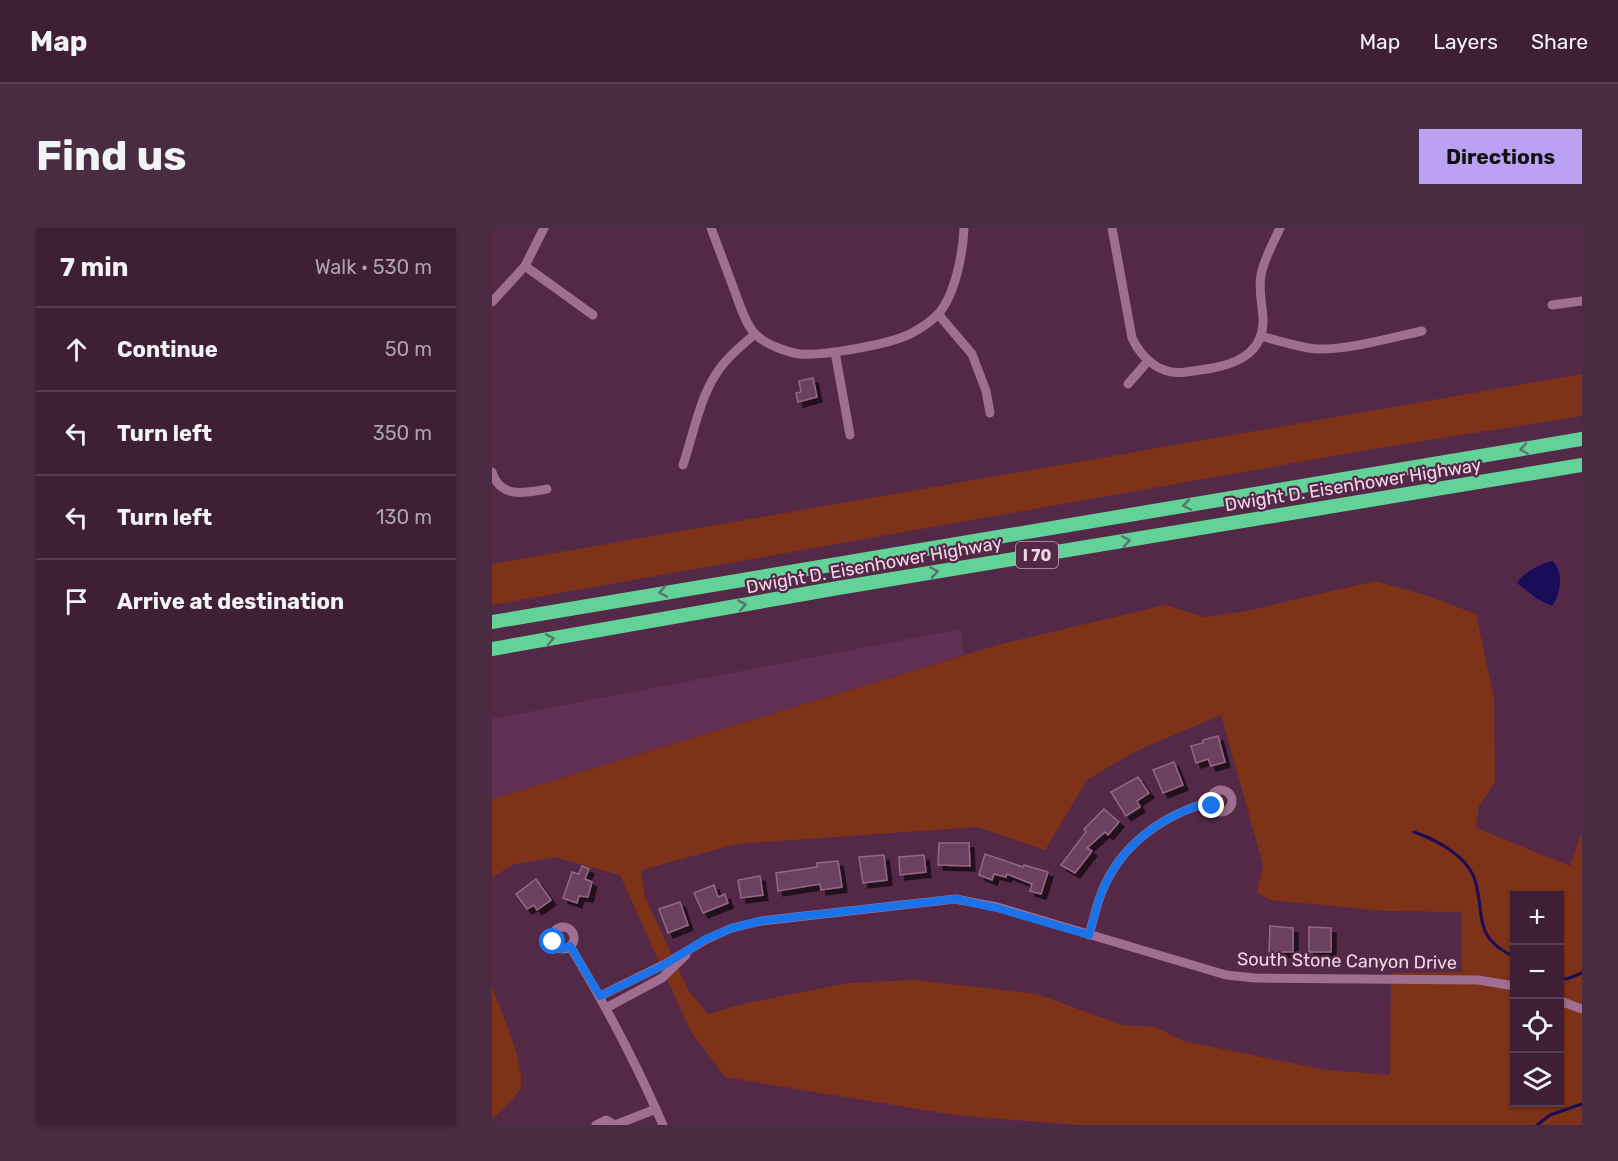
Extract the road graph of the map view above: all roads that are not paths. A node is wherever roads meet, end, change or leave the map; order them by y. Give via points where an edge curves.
1 (544, 228) edge
2 (711, 228) edge
3 (964, 228) edge
4 (1112, 228) edge
5 (1280, 228) edge
6 (525, 266) junction
7 (1582, 301) edge
8 (492, 302) edge
9 (1552, 305) dead end
10 (938, 314) junction
11 (593, 315) dead end
12 (1422, 331) dead end
13 (755, 334) junction
14 (1261, 336) junction
15 (835, 352) junction
16 (1148, 361) junction
17 (1128, 384) dead end
18 (990, 413) dead end
19 (850, 435) dead end
20 (1582, 439) edge
21 (683, 465) dead end
22 (1582, 465) edge
23 (492, 472) edge
24 (547, 489) dead end
25 (492, 622) edge
26 (492, 649) edge
27 (1210, 802) dead end
28 (1089, 935) junction
29 (570, 946) dead end
30 (692, 949) junction
31 (1510, 985) edge
32 (600, 996) junction
33 (1564, 1002) edge
34 (606, 1008) junction
35 (1582, 1009) edge
36 (656, 1109) junction
37 (596, 1125) edge
38 (615, 1125) edge
39 (663, 1125) edge

1 - 6 street
2 - 13 street via 744,316
3 - 10 street via 950,294
4 - 16 street via 1132,338
5 - 14 street via 1261,274
6 - 8 street
6 - 11 street
7 - 9 street
10 - 15 street via 910,334
10 - 18 street via 972,354
12 - 14 street via 1317,349
13 - 15 street via 800,354
13 - 21 street via 716,374
14 - 16 street via 1245,357 1224,367 1179,374
15 - 19 street
16 - 17 street
20 -> 25 highway, Dwight D. Eisenhower Highway / I 70
26 -> 22 highway, Dwight D. Eisenhower Highway / I 70
23 - 24 street via 505,490 524,493
27 - 28 street via 1177,814 1131,845 1117,862 1101,894
28 - 30 street, South Stone Canyon Drive via 955,899 760,921 732,928
28 - 31 street, South Stone Canyon Drive via 1227,975 1478,980
29 - 32 street
30 - 32 street, South Stone Canyon Drive
30 - 34 street, South Stone Canyon Drive via 662,978
32 - 34 street
33 - 35 street
34 - 36 street
36 - 38 street
36 - 39 street
37 - 38 street via 606,1120

